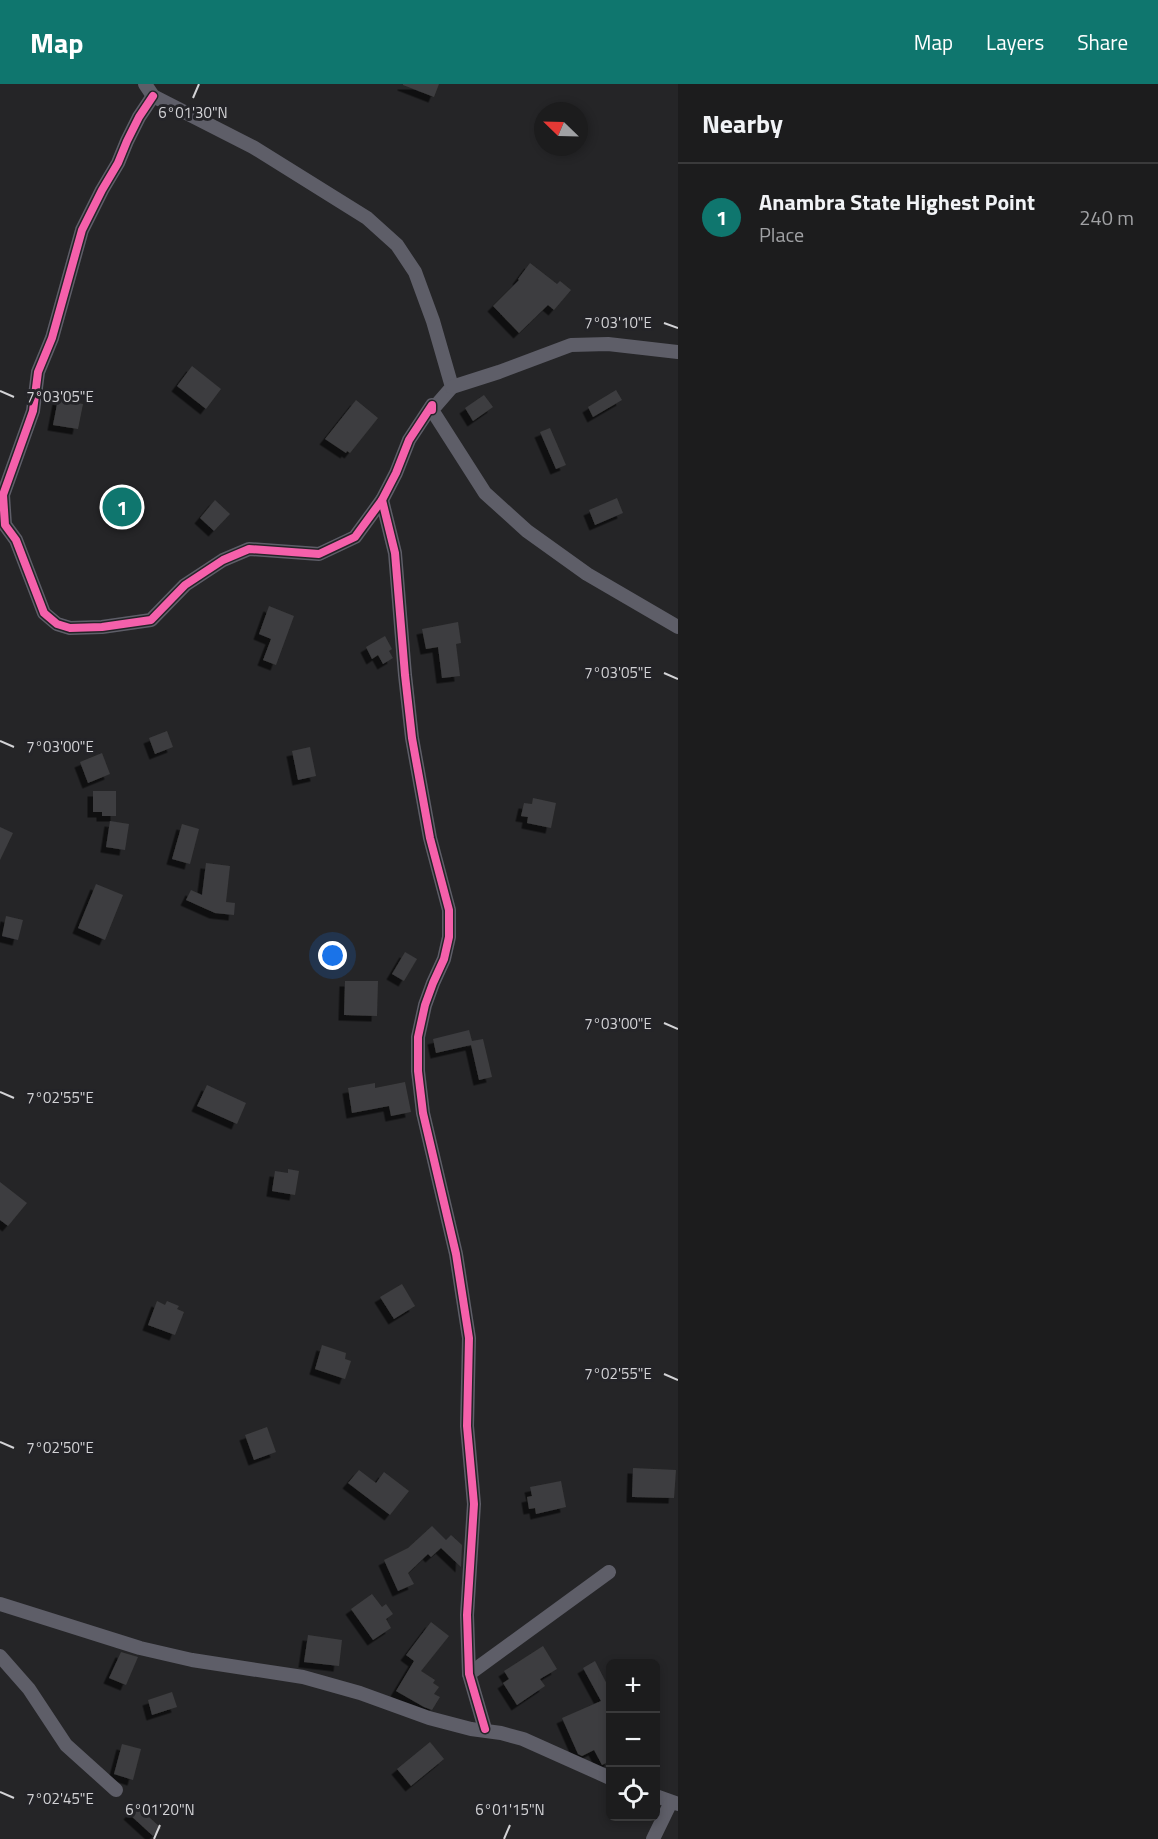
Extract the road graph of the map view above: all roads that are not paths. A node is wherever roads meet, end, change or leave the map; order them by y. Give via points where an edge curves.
1 (145, 84) edge
2 (153, 96) junction
3 (678, 352) edge
4 (452, 387) junction
5 (432, 410) junction
6 (382, 500) junction
7 (678, 627) edge
8 (609, 1572) dead end
9 (0, 1604) edge
10 (0, 1656) edge
11 (469, 1674) junction
12 (485, 1729) junction
13 (606, 1776) edge
14 (116, 1790) dead end
15 (660, 1797) edge
16 (675, 1803) edge
17 (653, 1839) edge

1 - 2 street
2 - 4 street via 253,147 367,218 396,245 415,272
2 - 6 street via 82,231 52,338 38,372 33,411 3,495 5,525 16,540 44,613 57,624 70,628 151,620 185,585 223,560 249,549 319,554 355,537
3 - 4 street via 608,344 571,345
4 - 5 street
5 - 6 street via 432,405 409,440
5 - 7 street via 485,493 527,531 587,574
6 - 11 street via 395,553 413,748 449,910 444,959 429,994 418,1037 418,1071 469,1338 467,1426 474,1504 467,1615
8 - 11 street
9 - 12 street via 140,1648 303,1677 429,1718
10 - 14 street via 66,1745
11 - 12 street
12 - 13 street via 524,1739
15 - 16 street
16 - 17 street

